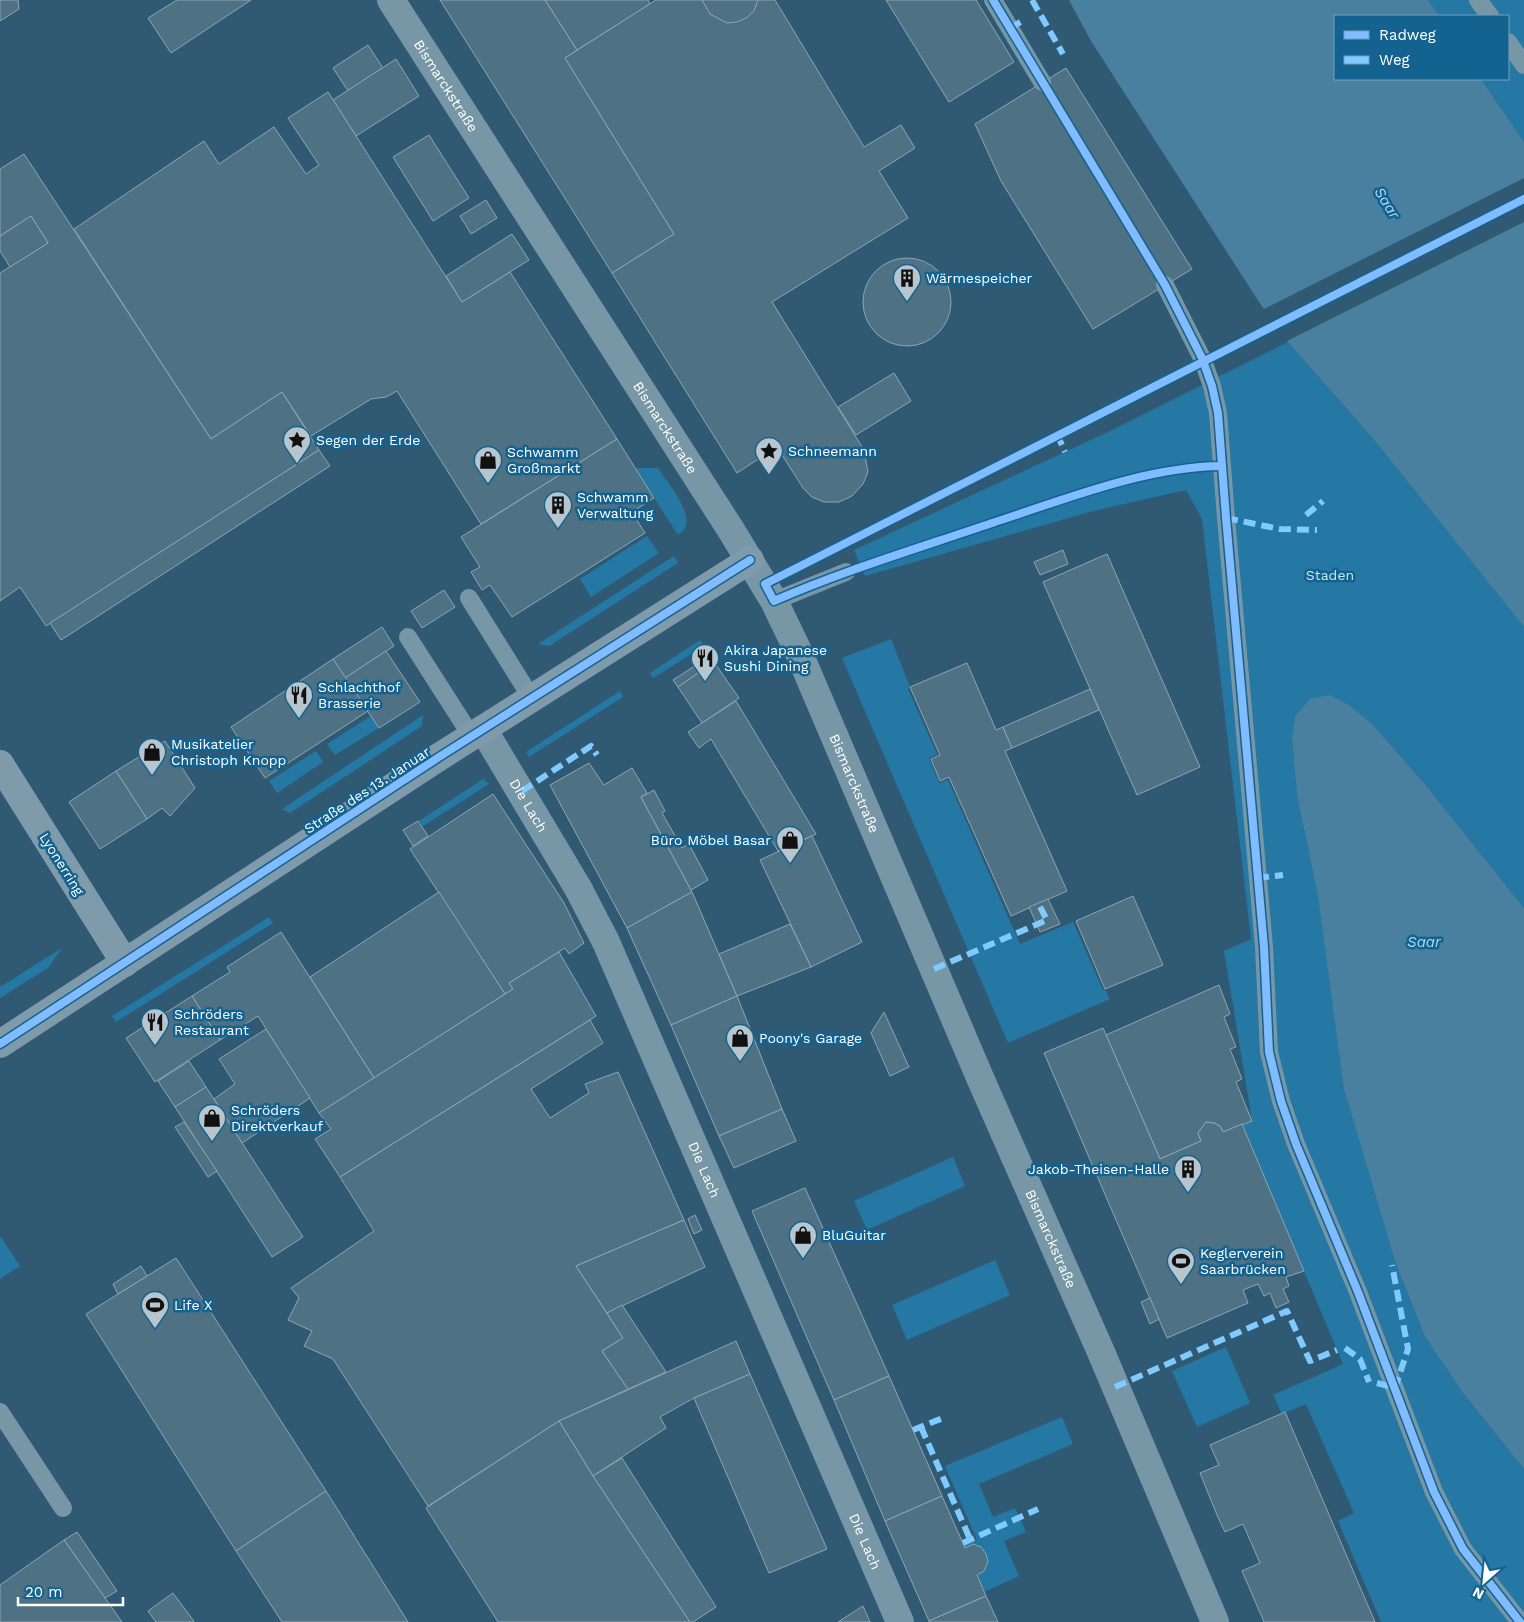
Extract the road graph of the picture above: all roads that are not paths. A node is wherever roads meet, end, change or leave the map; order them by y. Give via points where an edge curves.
1 (391, 0) edge
2 (993, 0) edge
3 (1478, 0) edge
4 (1489, 15) edge
5 (1509, 43) edge
6 (1524, 65) edge
7 (1042, 82) dead end
8 (1165, 285) dead end
9 (750, 560) junction
10 (846, 572) dead end
11 (469, 598) dead end
12 (774, 601) junction
13 (408, 637) dead end
14 (532, 699) junction
15 (478, 733) junction
16 (0, 764) edge
17 (125, 963) junction
18 (0, 1044) edge
19 (0, 1412) edge
20 (63, 1508) dead end
21 (900, 1622) edge
22 (1215, 1622) edge
23 (1520, 1622) edge

1 - 9 street, Bismarckstraße
2 - 7 lane
3 - 4 lane
5 - 6 lane
8 - 23 lane via 1202,358 1218,414 1264,947 1269,1052 1281,1101 1434,1492 1463,1549
9 - 12 street, Bismarckstraße
9 - 14 street, Straße des 13. Januar
10 - 12 lane
11 - 14 lane
12 - 22 street, Bismarckstraße
13 - 15 lane
14 - 15 street, Straße des 13. Januar
15 - 17 street, Straße des 13. Januar
15 - 21 street, Die Lach via 574,880 606,942
16 - 17 street, Lyonerring
17 - 18 street, Straße des 13. Januar
19 - 20 lane

